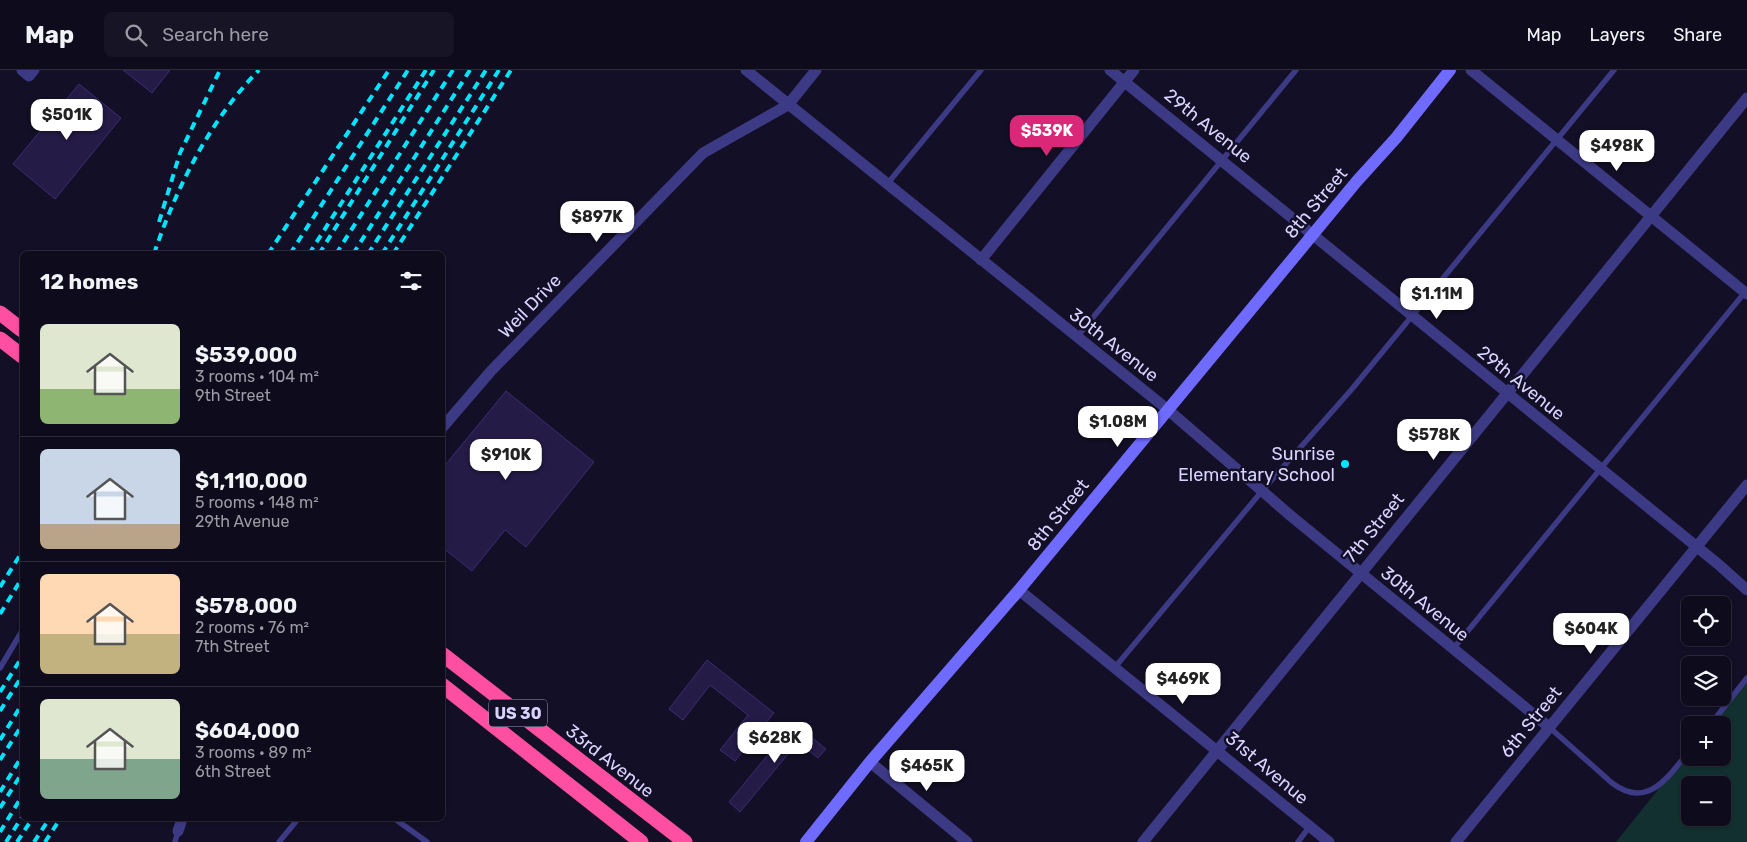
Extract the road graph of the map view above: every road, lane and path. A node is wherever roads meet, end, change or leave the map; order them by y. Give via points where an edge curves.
1 (746, 70) edge
2 (816, 70) edge
3 (981, 70) edge
4 (1110, 70) edge
5 (1134, 70) edge
6 (1296, 70) edge
7 (1450, 70) edge
8 (1470, 70) edge
9 (1614, 70) edge
10 (1124, 82) junction
11 (1747, 98) edge
12 (788, 104) junction
13 (1557, 140) junction
14 (1222, 160) junction
15 (888, 184) junction
16 (1651, 216) junction
17 (1312, 234) junction
18 (981, 260) junction
19 (1746, 292) edge
20 (0, 313) edge
21 (1412, 316) junction
22 (20, 328) edge
23 (1076, 338) junction
24 (0, 339) edge
25 (20, 354) edge
26 (1506, 393) junction
27 (1167, 409) junction
28 (445, 425) edge
29 (1600, 469) junction
30 (1747, 485) edge
31 (1262, 491) junction
32 (1696, 547) junction
33 (1361, 573) junction
34 (1019, 590) junction
35 (1747, 590) edge
36 (20, 634) edge
37 (1453, 649) junction
38 (445, 656) edge
39 (1116, 666) junction
40 (0, 668) edge
41 (1747, 678) edge
42 (445, 687) edge
43 (1717, 716) edge
44 (1549, 727) junction
45 (1218, 750) junction
46 (1681, 760) edge
47 (870, 762) junction
48 (181, 821) edge
49 (296, 821) edge
50 (398, 821) edge
51 (1310, 826) junction
52 (176, 837) edge
53 (279, 842) edge
54 (427, 842) edge
55 (641, 842) edge
56 (685, 842) edge
57 (806, 842) edge
58 (967, 842) edge
59 (1143, 842) edge
60 (1298, 842) edge
61 (1330, 842) edge
62 (1456, 842) edge

1 - 12 street, 30th Avenue
2 - 12 street
3 - 15 lane
4 - 10 street, 29th Avenue
5 - 10 street
6 - 14 lane
7 - 17 main road, 8th Street
8 - 13 street
9 - 13 lane
10 - 14 street, 29th Avenue
10 - 18 street
11 - 16 street, 7th Street
12 - 15 street, 30th Avenue
12 - 28 street, Weil Drive via 703,153 491,371
13 - 16 street
13 - 21 lane
14 - 17 street, 29th Avenue
14 - 23 lane
15 - 18 street, 30th Avenue
16 - 19 street
16 - 26 street, 7th Street
17 - 21 street, 29th Avenue
17 - 27 main road, 8th Street
18 - 23 street, 30th Avenue
19 - 29 lane
20 - 22 highway
21 - 26 street, 29th Avenue
21 - 31 lane
23 - 27 street, 30th Avenue
24 - 25 highway
26 - 29 street, 29th Avenue
26 - 33 street, 7th Street
27 - 31 street, 30th Avenue
27 - 34 main road, 8th Street
29 - 32 street, 29th Avenue
29 - 37 lane
30 - 32 street, 6th Street
31 - 33 street, 30th Avenue
31 - 39 lane
32 - 35 street, 29th Avenue
32 - 44 street, 6th Street
33 - 37 street, 30th Avenue
33 - 45 street, 7th Street
34 - 39 street, 31st Avenue
34 - 47 main road, 8th Street
36 - 40 lane
37 - 44 street, 30th Avenue
38 - 56 highway, 33rd Avenue / US 30
39 - 45 street, 31st Avenue
41 - 43 lane
42 - 55 highway, US 30
44 - 46 lane via 1623,791 1646,793 1658,786
44 - 62 street, 6th Street
45 - 51 street, 31st Avenue
45 - 59 street, 7th Street
47 - 57 main road, 8th Street
47 - 58 street
48 - 52 street
49 - 53 lane
50 - 54 lane
51 - 60 lane
51 - 61 street, 31st Avenue

